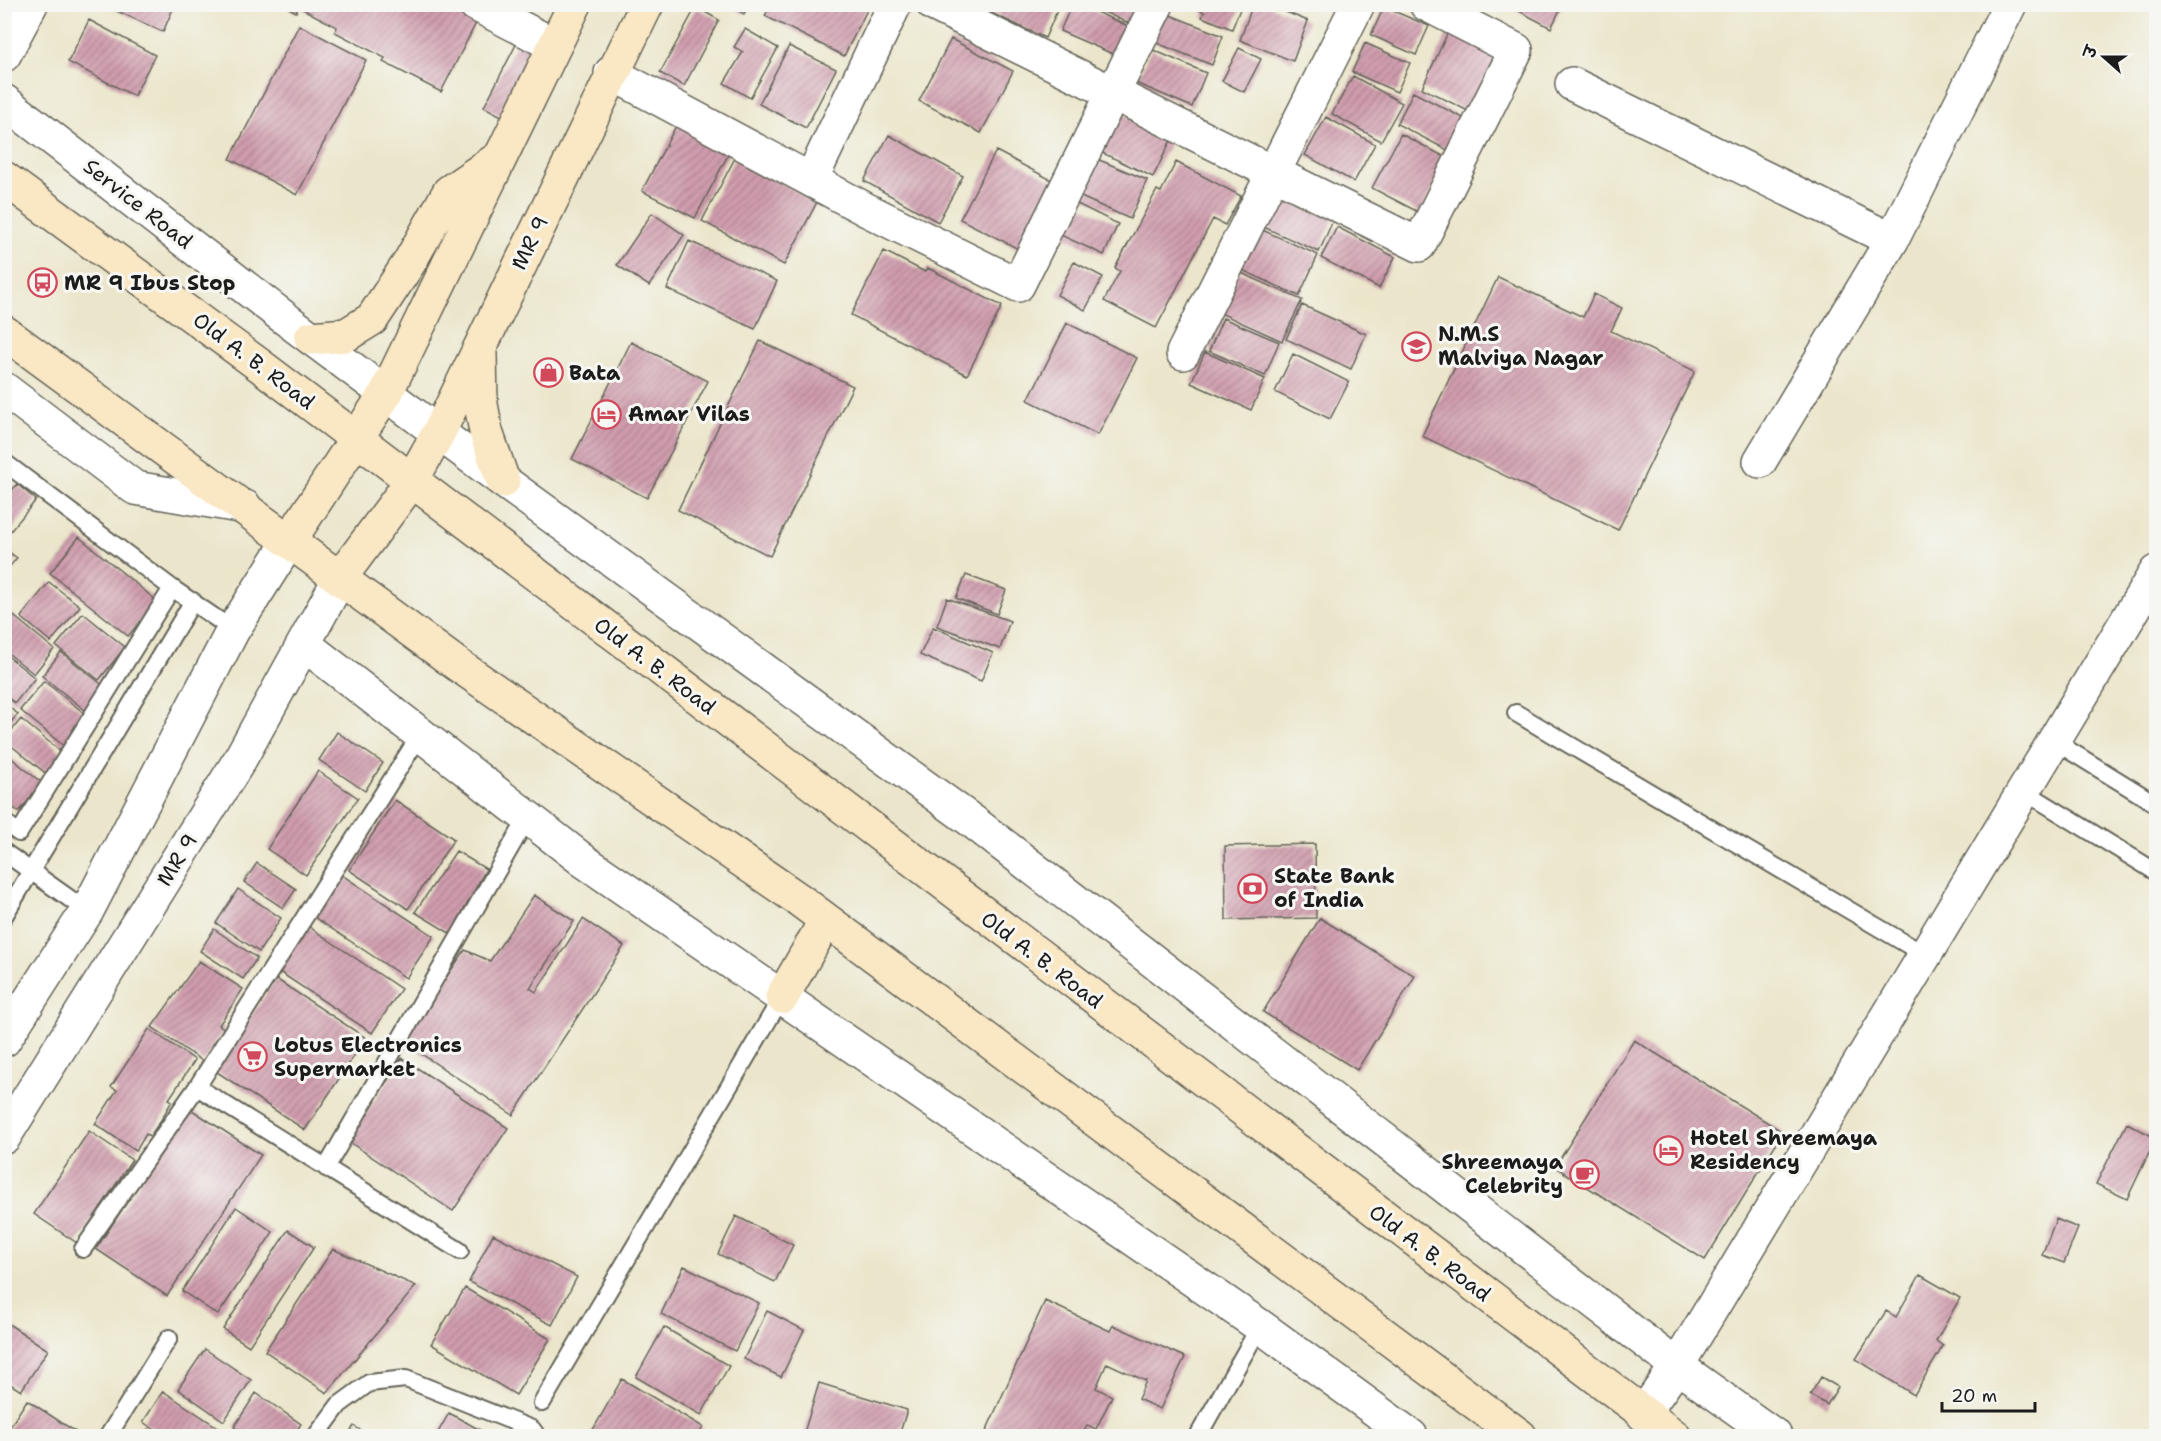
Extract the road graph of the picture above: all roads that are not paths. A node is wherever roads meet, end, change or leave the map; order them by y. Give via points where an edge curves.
1 (31, 4) edge
2 (475, 4) edge
3 (575, 4) edge
4 (647, 4) edge
5 (895, 4) edge
6 (933, 4) edge
7 (1157, 4) edge
8 (1358, 4) edge
9 (1426, 4) edge
10 (2010, 4) edge
11 (554, 45) junction
12 (4, 55) edge
13 (611, 74) junction
14 (1572, 84) dead end
15 (1113, 92) junction
16 (4, 101) edge
17 (500, 157) junction
18 (1272, 174) junction
19 (4, 178) edge
20 (811, 180) junction
21 (1892, 240) junction
22 (4, 332) edge
23 (311, 338) junction
24 (480, 345) junction
25 (1183, 353) dead end
26 (4, 389) edge
27 (387, 393) junction
28 (439, 432) junction
29 (356, 440) junction
30 (1760, 461) dead end
31 (4, 462) edge
32 (503, 481) junction
33 (411, 482) junction
34 (245, 507) junction
35 (290, 540) junction
36 (2157, 572) edge
37 (340, 578) junction
38 (172, 588) junction
39 (193, 601) junction
40 (233, 630) junction
41 (305, 645) junction
42 (1516, 713) dead end
43 (420, 735) junction
44 (2054, 741) junction
45 (2024, 791) junction
46 (2157, 804) edge
47 (528, 818) junction
48 (4, 822) edge
49 (4, 852) edge
50 (32, 871) junction
51 (2157, 872) edge
52 (87, 911) junction
53 (4, 916) edge
54 (826, 920) junction
55 (1925, 955) junction
56 (782, 997) junction
57 (4, 1040) edge
58 (197, 1087) junction
59 (4, 1137) edge
60 (326, 1168) junction
61 (83, 1249) dead end
62 (460, 1251) dead end
63 (1260, 1326) junction
64 (169, 1338) dead end
65 (1677, 1366) junction
66 (542, 1403) dead end
67 (1643, 1414) junction
68 (108, 1437) edge
69 (316, 1437) edge
70 (537, 1437) edge
71 (1198, 1437) edge
72 (1411, 1437) edge
73 (1520, 1437) edge
74 (1674, 1437) edge
75 (1775, 1437) edge

1 - 12 street
2 - 11 street
3 - 11 main road
4 - 13 main road, MR 9
5 - 20 street
6 - 15 street
7 - 15 street
8 - 18 street
9 - 18 street via 1516,50 1419,245
10 - 21 street
11 - 17 main road
13 - 20 street
13 - 24 main road, MR 9
14 - 21 street
15 - 18 street
15 - 20 street via 1018,285
16 - 23 street, Service Road
17 - 23 main road via 449,192 372,319 346,335
17 - 27 main road
18 - 25 street
19 - 29 main road, Old A. B. Road
21 - 30 street
22 - 34 main road
23 - 27 street, Service Road
24 - 28 main road, MR 9
24 - 32 main road via 481,404
26 - 34 street via 135,488
27 - 28 street, Service Road
27 - 29 main road
28 - 32 street, Service Road
28 - 33 main road, MR 9
29 - 33 main road, Old A. B. Road
29 - 35 main road
31 - 38 lane
32 - 65 street, Service Road via 972,821
33 - 37 main road, MR 9
33 - 67 main road, Old A. B. Road
34 - 35 main road
35 - 37 main road
35 - 40 street
36 - 44 street
37 - 41 street, MR 9
37 - 54 main road via 458,665
38 - 39 lane
38 - 48 lane via 19,833
39 - 40 lane
39 - 50 lane
40 - 52 street
41 - 43 street
41 - 59 street, MR 9 via 239,761
42 - 55 lane
43 - 47 street
43 - 58 lane
44 - 45 street
44 - 46 lane
45 - 51 lane
45 - 55 street
47 - 56 street
47 - 60 lane
49 - 50 lane
50 - 52 lane
50 - 53 lane
52 - 57 street
54 - 56 main road
54 - 73 main road
55 - 65 street
56 - 63 street
56 - 66 lane
58 - 60 lane
58 - 61 lane
60 - 62 lane
63 - 71 lane
63 - 72 street
64 - 68 lane
65 - 67 street
65 - 75 street, Service Road
67 - 74 main road, Old A. B. Road
69 - 70 lane via 339,1405 369,1383 406,1378 532,1429

